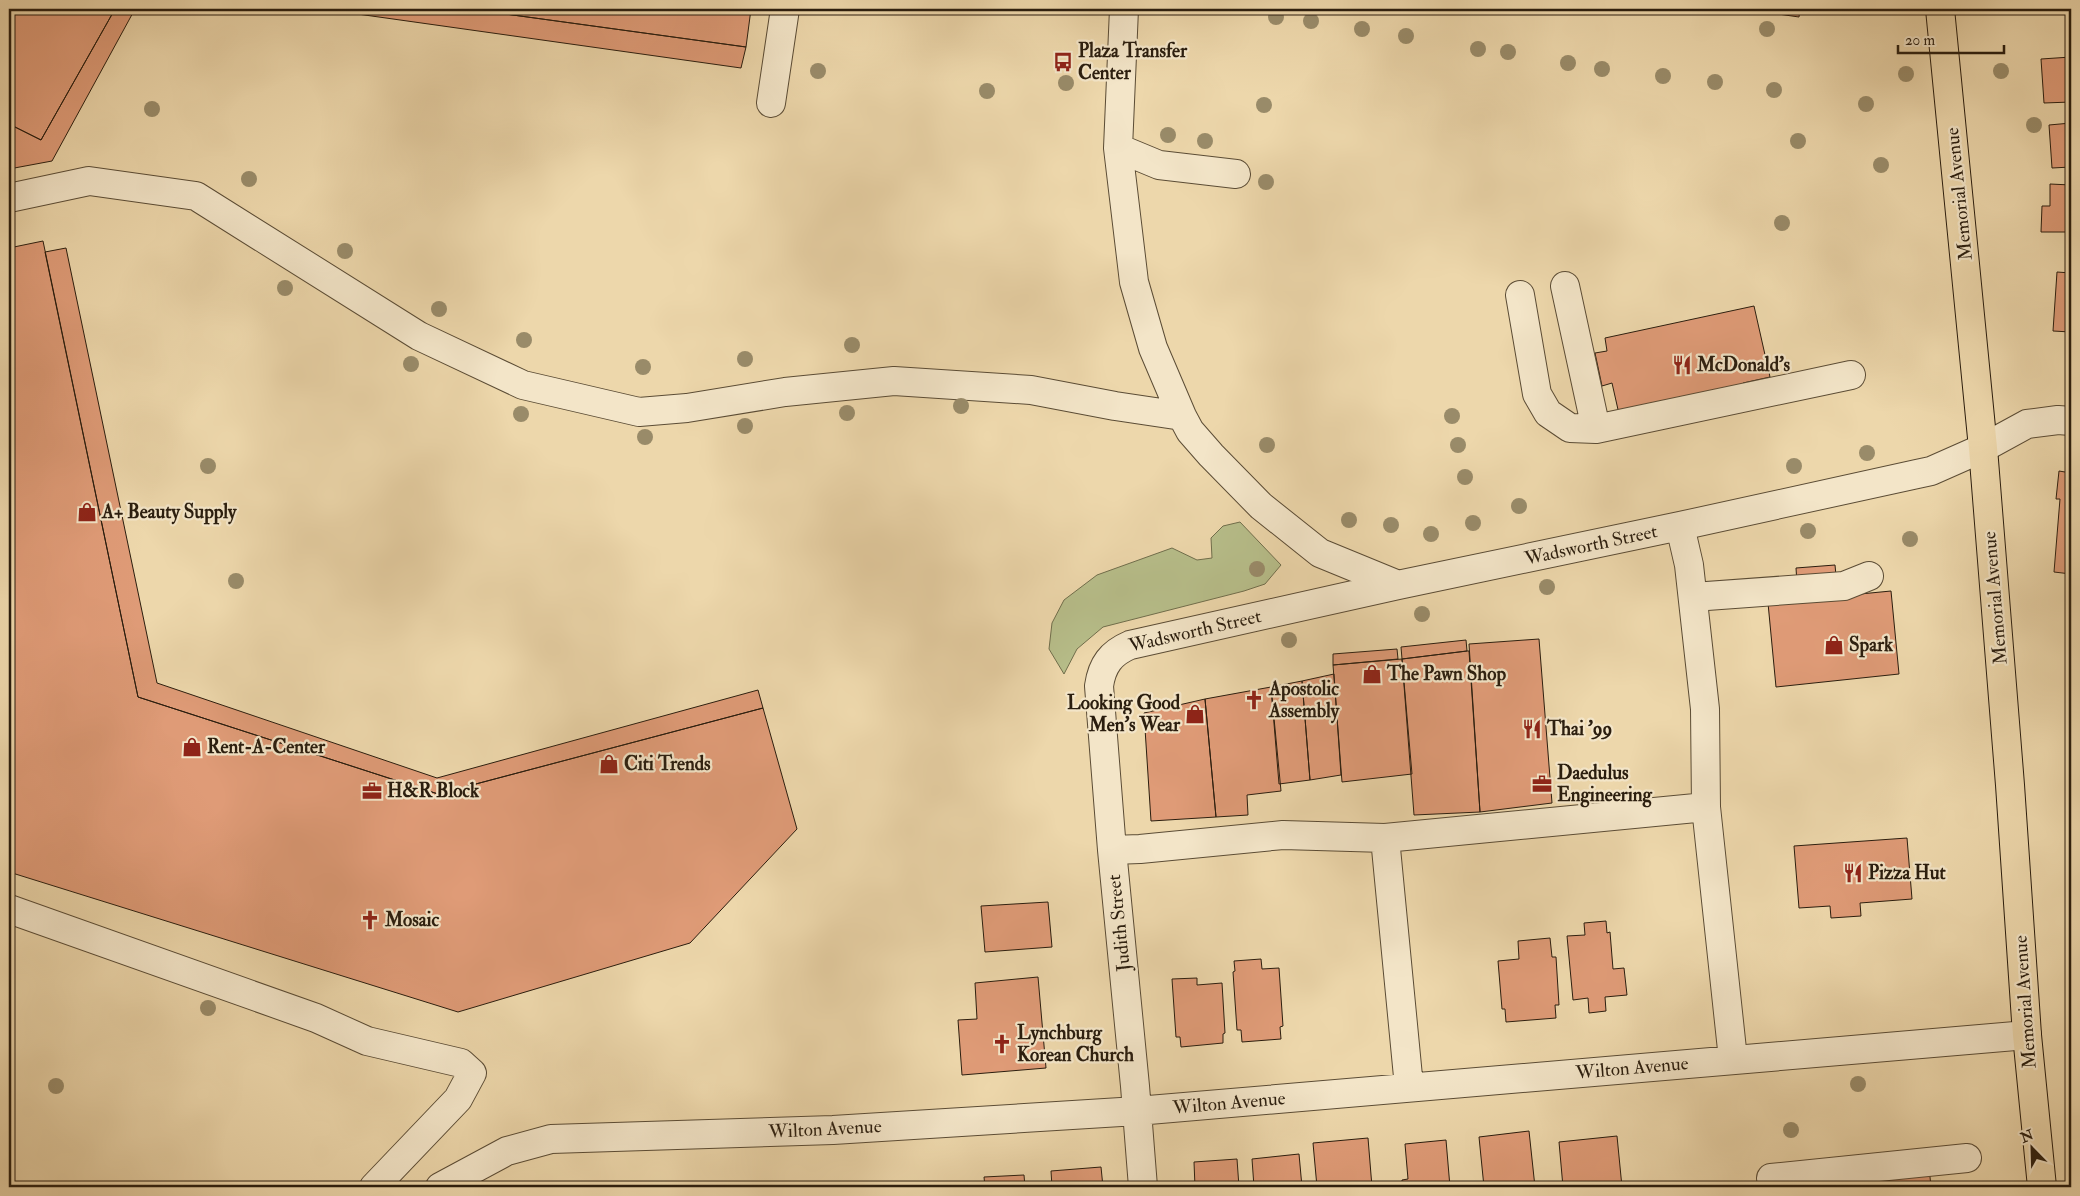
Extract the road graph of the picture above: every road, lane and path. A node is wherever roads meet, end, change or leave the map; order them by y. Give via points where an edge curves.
1 (785, 9) edge
2 (1124, 9) edge
3 (1940, 9) edge
4 (771, 103) dead end
5 (1118, 148) junction
6 (1236, 174) dead end
7 (9, 198) edge
8 (1565, 286) dead end
9 (1520, 295) dead end
10 (1852, 375) dead end
11 (1182, 416) junction
12 (2071, 421) edge
13 (1596, 429) junction
14 (1982, 448) junction
15 (1680, 526) junction
16 (1869, 576) dead end
17 (1398, 585) junction
18 (1693, 597) junction
19 (1107, 661) joint
20 (1706, 807) junction
21 (1385, 838) junction
22 (1112, 850) junction
23 (9, 909) edge
24 (2026, 1034) junction
25 (1733, 1059) junction
26 (1409, 1087) junction
27 (1137, 1111) junction
28 (1967, 1158) dead end
29 (1771, 1178) dead end
30 (374, 1187) edge
31 (440, 1187) edge
32 (1142, 1187) edge
33 (2042, 1187) edge

1 - 4 street
2 - 5 street
3 - 14 main road, Memorial Avenue
5 - 6 street via 1159,165
5 - 11 street via 1134,282 1153,348
7 - 11 street via 89,181 196,196 419,336 523,385 640,412 894,381 1031,390
8 - 13 street
9 - 13 street via 1537,394 1548,413 1570,428
10 - 13 street
11 - 17 street via 1210,454 1261,506 1320,553
12 - 14 street, Wadsworth Street via 2027,424
14 - 15 street, Wadsworth Street via 1931,470
14 - 24 main road, Memorial Avenue
15 - 17 street, Wadsworth Street
15 - 18 street
16 - 18 street via 1844,586
17 - 19 street, Wadsworth Street via 1130,645
18 - 20 street via 1705,709
19 - 22 street, Judith Street via 1099,686
20 - 21 street
20 - 25 street
21 - 22 street via 1283,835
21 - 26 street
22 - 27 street, Judith Street
23 - 30 street via 316,1018 367,1041 461,1063 472,1073 458,1098
24 - 25 street, Wilton Avenue
24 - 33 main road, Memorial Avenue
25 - 26 street, Wilton Avenue
26 - 27 street, Wilton Avenue
27 - 31 street, Wilton Avenue via 833,1130 551,1139 507,1150
27 - 32 street, Judith Street
28 - 29 street

